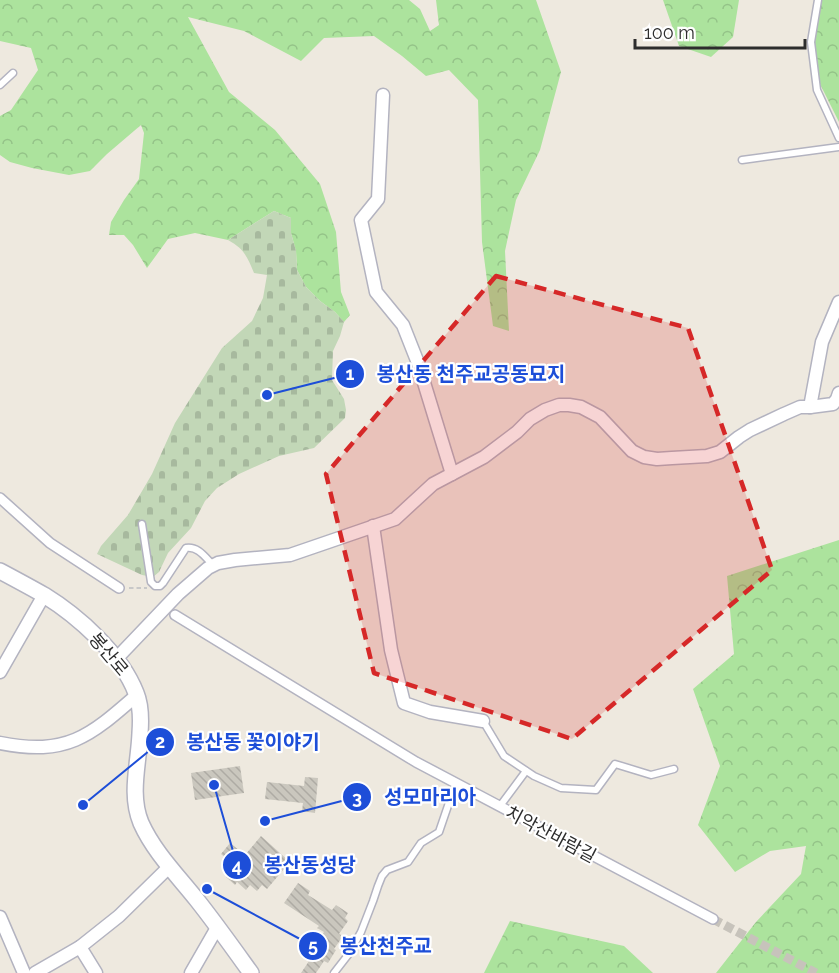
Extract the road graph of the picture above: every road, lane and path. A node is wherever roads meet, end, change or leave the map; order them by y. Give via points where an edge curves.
1 (818, 0) edge
2 (13, 74) dead end
3 (0, 85) edge
4 (383, 95) dead end
5 (839, 138) edge
6 (839, 147) edge
7 (742, 160) dead end
8 (839, 302) edge
9 (837, 400) edge
10 (810, 407) junction
11 (452, 474) junction
12 (0, 498) edge
13 (142, 524) dead end
14 (374, 526) junction
15 (214, 565) junction
16 (0, 571) edge
17 (155, 586) junction
18 (119, 588) joint
19 (44, 596) junction
20 (175, 615) dead end
21 (116, 659) junction
22 (0, 672) edge
23 (137, 695) junction
24 (483, 721) joint
25 (0, 743) edge
26 (674, 769) dead end
27 (526, 771) junction
28 (457, 784) junction
29 (500, 806) junction
30 (170, 866) junction
31 (0, 917) edge
32 (713, 919) tunnel mouth
33 (218, 926) junction
34 (80, 947) junction
35 (24, 973) edge
36 (35, 973) edge
37 (96, 973) edge
38 (191, 973) edge
39 (251, 973) edge
40 (334, 973) edge

1 - 5 lane via 810,42 817,90
2 - 3 lane
4 - 11 street via 378,199 361,220 376,292 403,325
6 - 7 lane
8 - 10 street via 822,342
9 - 10 street
10 - 11 street via 800,407 750,430 720,452 657,459 632,451 589,410 560,405 530,419 484,457
11 - 14 street via 433,484 395,519
12 - 18 street via 50,543
13 - 17 lane via 151,582
14 - 15 street via 290,555
14 - 24 street via 391,650 404,703
15 - 17 lane via 196,548 186,548 163,583
15 - 21 street via 178,594
16 - 19 street, 봉산로
17 - 18 path
19 - 21 street, 봉산로 via 82,624
19 - 22 street
20 - 28 street, 치악산바람길
21 - 23 street, 봉산로
23 - 25 street via 101,725 67,743 22,747
23 - 30 street, 봉산로 via 141,715 136,802 150,839
24 - 27 lane via 504,756
26 - 27 lane via 651,775 615,764 596,790 561,788
27 - 29 lane
28 - 29 street, 치악산바람길
28 - 40 lane via 439,832 421,843 408,862 382,876 361,932
29 - 32 street, 치악산바람길
30 - 33 street, 봉산로
30 - 34 street
31 - 35 street
33 - 38 street
33 - 39 street, 봉산로
34 - 36 street
34 - 37 street

